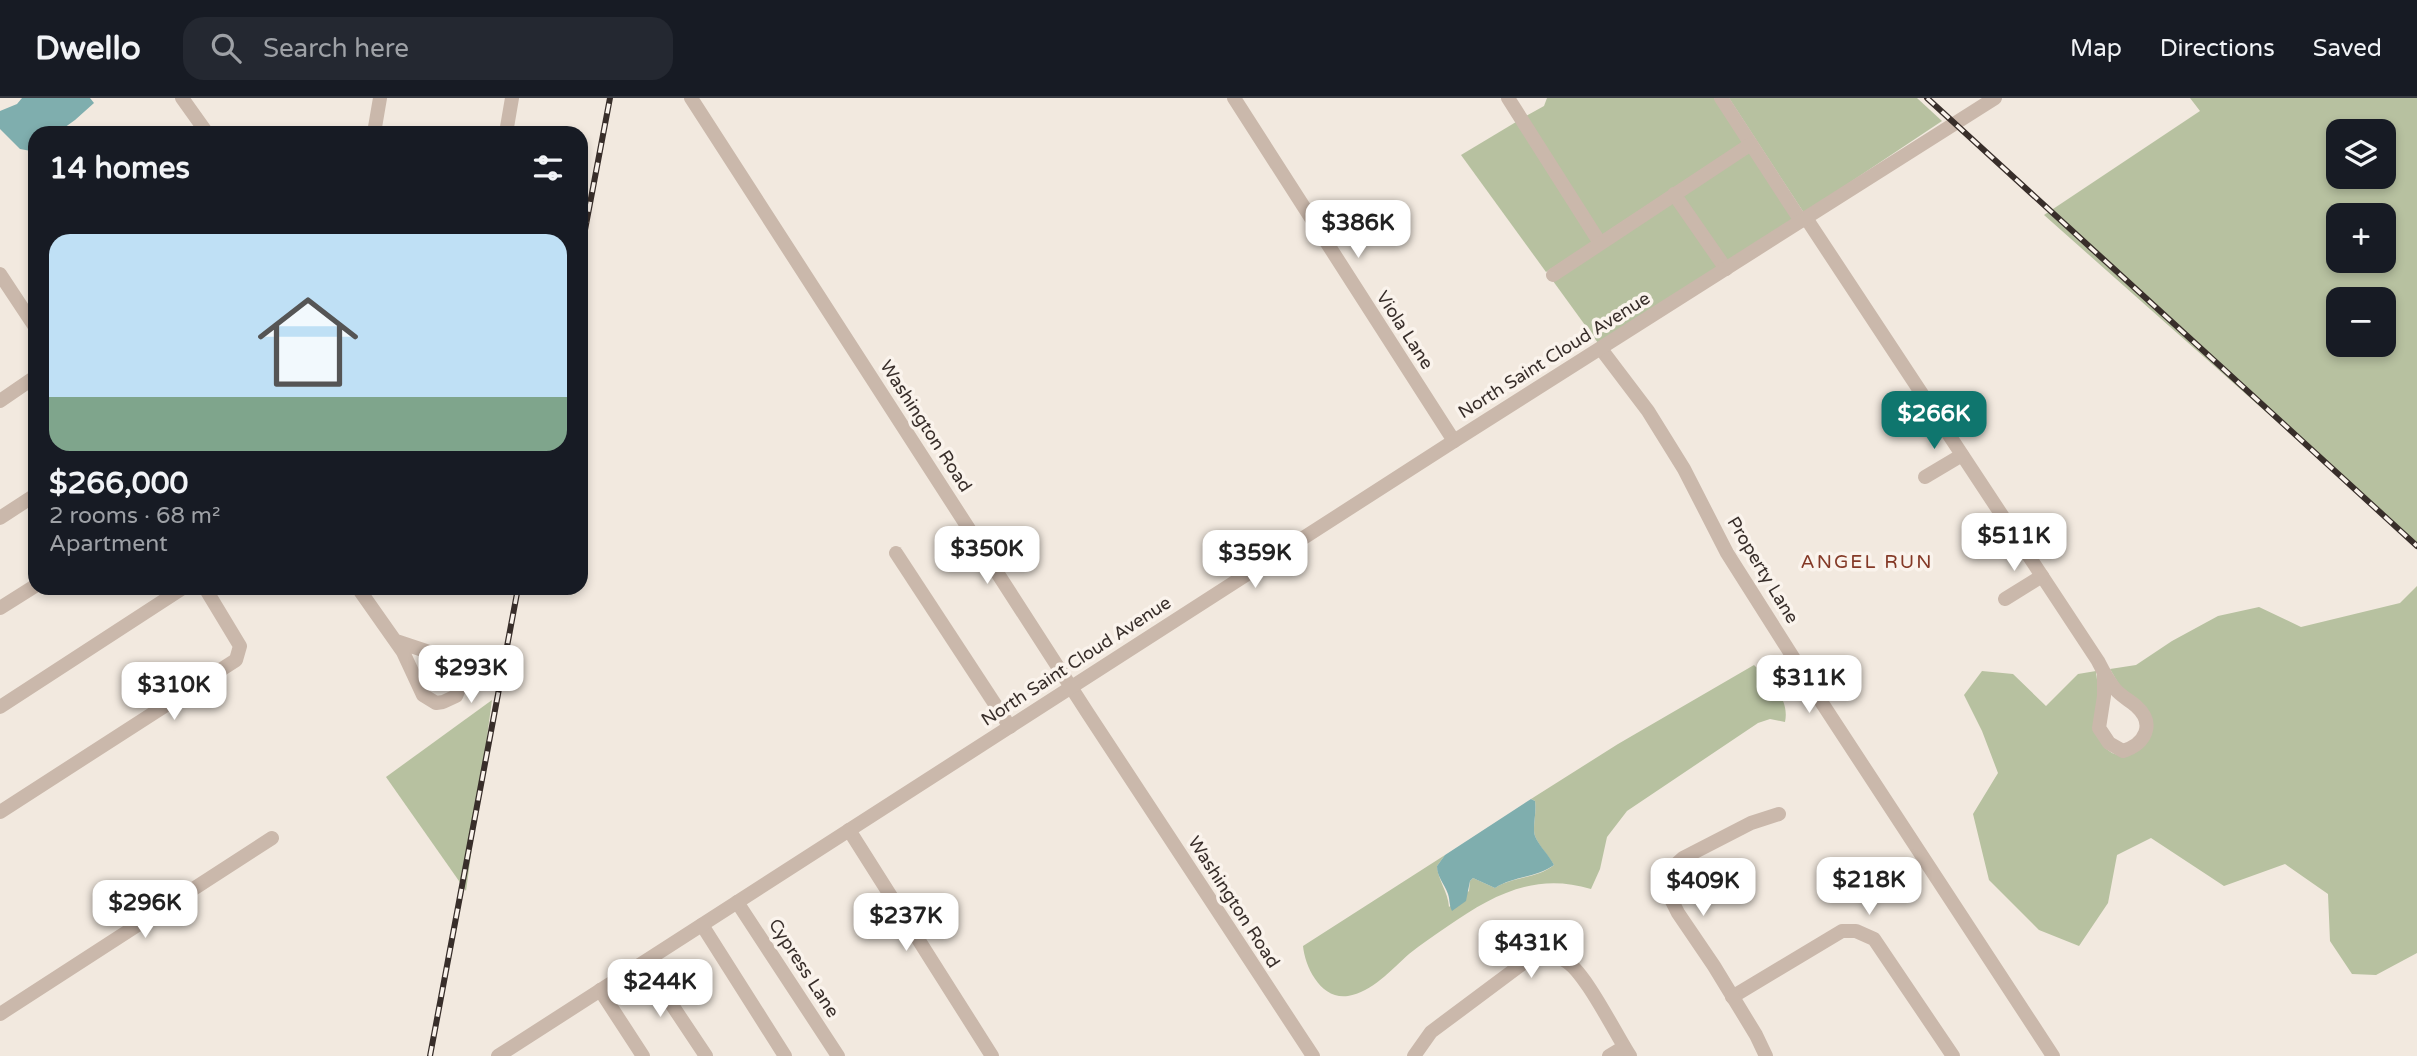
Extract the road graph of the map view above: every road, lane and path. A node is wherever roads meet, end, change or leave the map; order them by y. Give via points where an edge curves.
1 (182, 98) edge
2 (380, 98) edge
3 (512, 98) edge
4 (691, 98) edge
5 (1234, 98) edge
6 (1507, 98) edge
7 (1721, 98) edge
8 (1995, 98) edge
9 (201, 126) edge
10 (375, 126) edge
11 (507, 126) edge
12 (1751, 144) junction
13 (1674, 194) junction
14 (1804, 219) junction
15 (1600, 243) junction
16 (1726, 269) junction
17 (0, 274) edge
18 (1553, 275) dead end
19 (28, 316) edge
20 (1601, 349) junction
21 (28, 382) edge
22 (0, 401) edge
23 (1454, 441) junction
24 (1962, 454) junction
25 (1925, 477) dead end
26 (28, 500) edge
27 (0, 518) edge
28 (895, 553) dead end
29 (2042, 576) junction
30 (28, 590) edge
31 (172, 595) edge
32 (209, 595) edge
33 (363, 595) edge
34 (2005, 599) dead end
35 (0, 608) edge
36 (396, 641) junction
37 (2104, 673) junction
38 (1073, 687) junction
39 (0, 707) edge
40 (1010, 727) junction
41 (0, 813) edge
42 (1779, 814) dead end
43 (849, 831) junction
44 (272, 838) dead end
45 (737, 902) junction
46 (702, 925) junction
47 (644, 963) junction
48 (600, 990) junction
49 (1732, 998) junction
50 (0, 1014) edge
51 (1627, 1051) edge
52 (1951, 1055) edge
53 (498, 1056) edge
54 (643, 1056) edge
55 (706, 1056) edge
56 (785, 1056) edge
57 (838, 1056) edge
58 (992, 1056) edge
59 (1313, 1056) edge
60 (1413, 1056) edge
61 (1609, 1056) edge
62 (1766, 1056) edge
63 (2053, 1056) edge

1 - 9 street
2 - 10 street
3 - 11 street
4 - 38 street, Washington Road
5 - 23 street, Viola Lane
6 - 15 street
7 - 12 street
8 - 14 street, North Saint Cloud Avenue
12 - 13 street
12 - 14 street
13 - 15 street
13 - 16 street
14 - 16 street, North Saint Cloud Avenue
14 - 24 street
15 - 18 street
16 - 20 street, North Saint Cloud Avenue
17 - 19 street
20 - 23 street, North Saint Cloud Avenue
20 - 63 street, Property Lane via 1648,411 1727,552
21 - 22 street
23 - 38 street, North Saint Cloud Avenue
24 - 25 street
24 - 29 street
26 - 27 street
28 - 40 street
29 - 34 street
29 - 37 street
30 - 35 street
31 - 39 street
32 - 41 street via 240,646 236,660
33 - 36 street
36 - 36 street via 423,695 436,703 456,696 463,679 456,661
37 - 37 street via 2113,688 2138,708 2147,728 2145,737 2123,751 2109,743 2099,728
38 - 40 street, North Saint Cloud Avenue
38 - 59 street, Washington Road
40 - 43 street, North Saint Cloud Avenue
42 - 49 street via 1683,858 1670,876 1670,897
43 - 45 street, North Saint Cloud Avenue
43 - 58 street
44 - 50 street
45 - 46 street, North Saint Cloud Avenue
45 - 57 street, Cypress Lane
46 - 47 street, North Saint Cloud Avenue
46 - 56 street
47 - 48 street, North Saint Cloud Avenue
47 - 55 street
48 - 53 street, North Saint Cloud Avenue
48 - 54 street
49 - 52 street via 1842,931 1856,931 1874,939
49 - 62 street
51 - 60 street via 1578,972 1563,959 1541,957 1526,961 1431,1032
51 - 61 street

